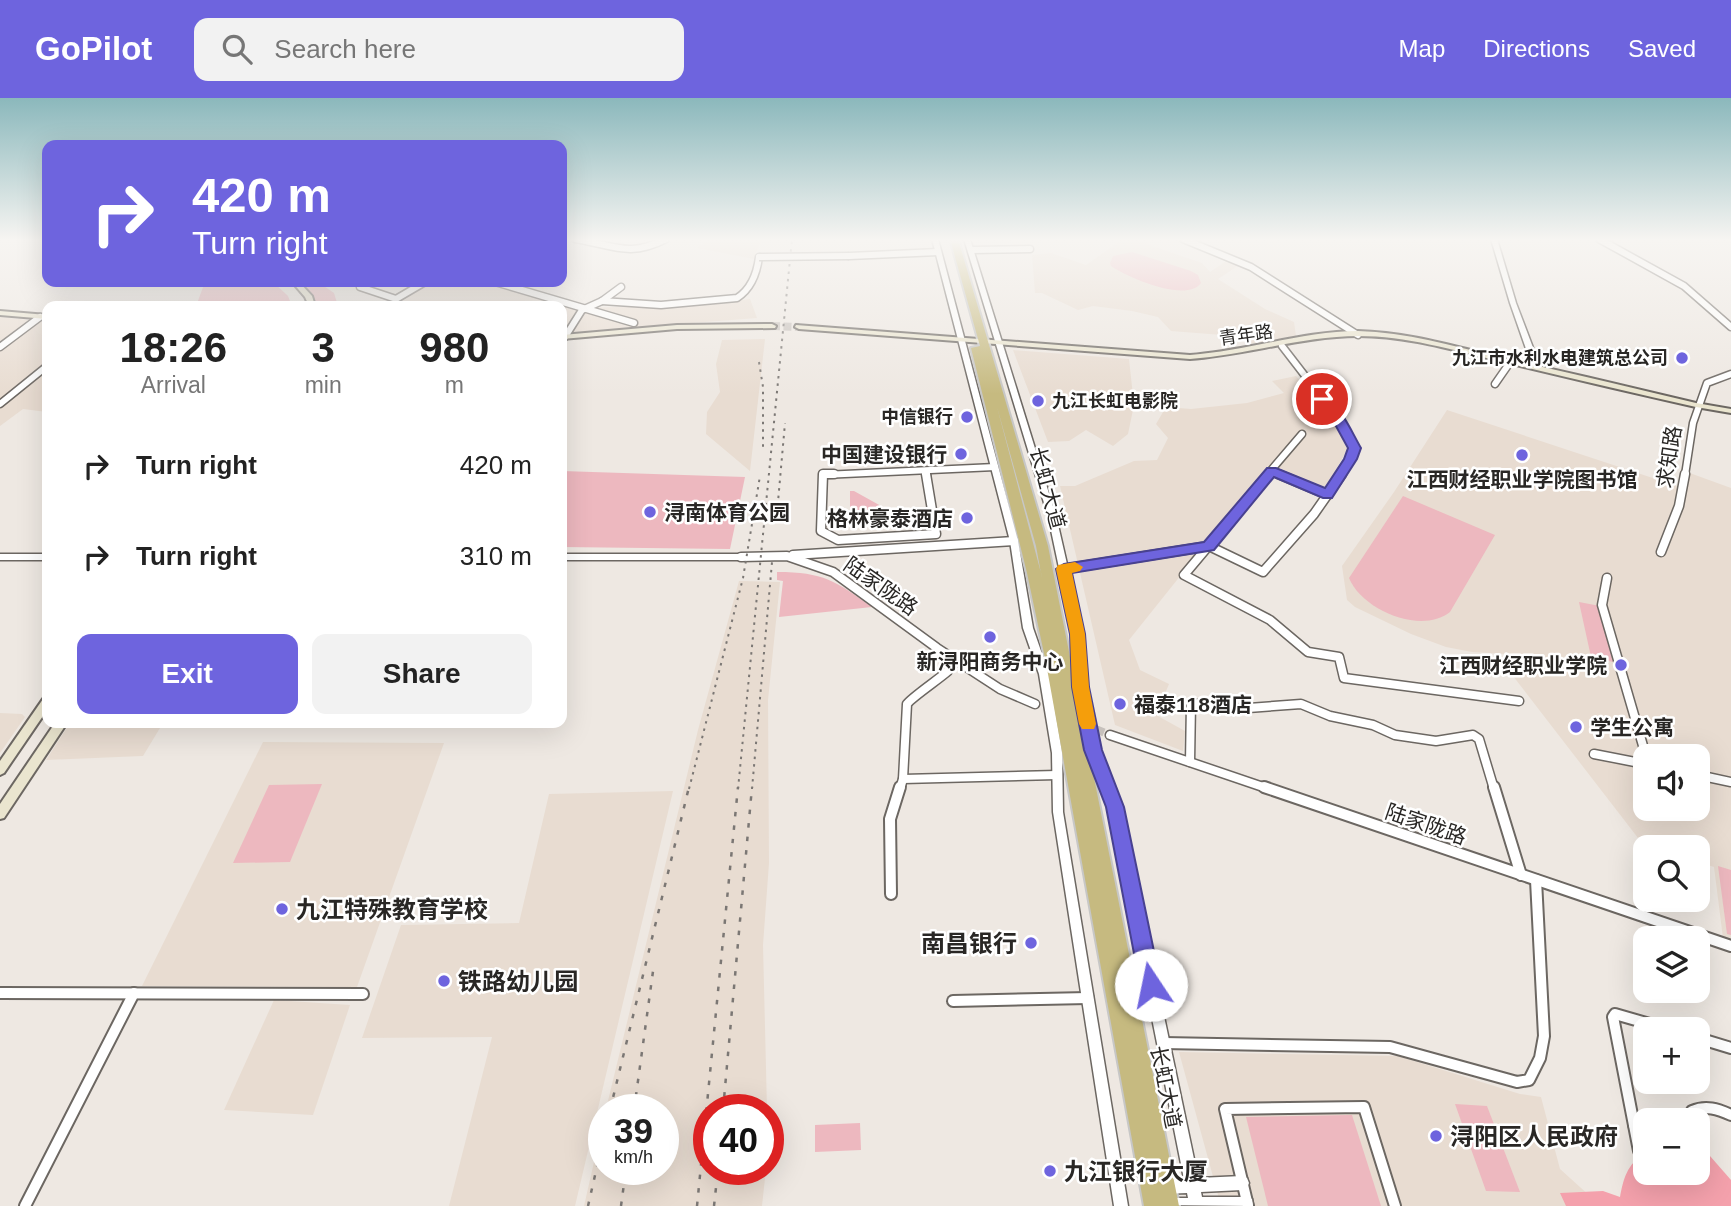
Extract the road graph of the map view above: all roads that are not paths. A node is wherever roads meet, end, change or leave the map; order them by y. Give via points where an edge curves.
1 (371, 291) edge
2 (410, 291) edge
3 (526, 291) edge
4 (616, 291) edge
5 (747, 291) edge
6 (960, 291) edge
7 (967, 291) edge
8 (974, 291) edge
9 (1288, 291) edge
10 (1509, 291) edge
11 (1689, 291) edge
12 (562, 301) edge
13 (602, 301) junction
14 (567, 302) edge
15 (587, 308) junction
16 (0, 313) edge
17 (42, 317) edge
18 (42, 318) edge
19 (634, 323) dead end
20 (772, 326) tunnel mouth
21 (799, 327) tunnel mouth
22 (1731, 327) edge
23 (567, 331) edge
24 (1358, 335) junction
25 (567, 337) edge
26 (980, 341) junction
27 (1283, 346) junction
28 (0, 347) edge
29 (1511, 361) junction
30 (1536, 366) junction
31 (42, 370) edge
32 (1731, 373) edge
33 (1495, 384) dead end
34 (0, 404) edge
35 (1696, 405) junction
36 (1731, 411) edge
37 (1302, 434) dead end
38 (995, 467) junction
39 (926, 471) junction
40 (1272, 471) junction
41 (1328, 495) junction
42 (1014, 541) junction
43 (1209, 547) junction
44 (1661, 552) dead end
45 (42, 556) edge
46 (787, 556) junction
47 (0, 557) edge
48 (567, 557) edge
49 (741, 557) joint
50 (1064, 569) junction
51 (1607, 578) dead end
52 (948, 671) dead end
53 (1519, 701) dead end
54 (1035, 704) dead end
55 (42, 709) edge
56 (58, 728) edge
57 (1110, 735) tunnel mouth
58 (1643, 744) edge
59 (1594, 754) dead end
60 (1190, 762) junction
61 (1633, 762) edge
62 (0, 770) edge
63 (1057, 775) junction
64 (1710, 778) edge
65 (903, 779) junction
66 (1731, 782) edge
67 (0, 814) edge
68 (1521, 875) junction
69 (1536, 880) junction
70 (891, 894) dead end
71 (1731, 946) edge
72 (0, 993) edge
73 (134, 993) junction
74 (363, 994) dead end
75 (1088, 998) junction
76 (953, 1001) dead end
77 (1633, 1019) edge
78 (1710, 1042) edge
79 (1163, 1043) junction
80 (1731, 1048) edge
81 (1636, 1108) edge
82 (1710, 1108) edge
83 (1731, 1115) edge
84 (1242, 1183) junction
85 (1193, 1185) junction
86 (1157, 1187) junction
87 (1197, 1205) edge
88 (1247, 1205) edge
89 (25, 1206) edge
90 (1121, 1206) edge
91 (1161, 1206) edge
92 (1395, 1206) edge

1 - 2 street via 396,299
3 - 12 street
4 - 13 street
5 - 13 street, bridge via 737,298 678,304
6 - 26 highway, 长虹大道
7 - 26 highway, 长虹大道
8 - 26 street
9 - 24 street
10 - 30 street
11 - 22 street
13 - 15 street
14 - 15 street
15 - 19 street
15 - 23 street
16 - 17 main road
18 - 28 street
20 - 25 main road via 677,327
21 - 26 main road, 青年路
24 - 27 main road, 青年路
24 - 29 main road, 青年路 via 1427,342
26 - 27 main road, 青年路 via 1190,357
26 - 38 street
26 - 50 street via 1052,516
26 - 86 highway, 长虹大道 via 1053,663
27 - 41 street via 1336,416 1354,448
29 - 30 main road, 青年路
29 - 33 street
30 - 35 main road, 青年路
31 - 34 street
32 - 35 street via 1707,383
35 - 36 main road, 青年路
35 - 44 street, 求知路 via 1683,493
37 - 40 street
38 - 39 street
38 - 42 street
39 - 39 street via 823,474 821,531 838,540 936,534
40 - 41 street
40 - 43 street
41 - 43 street via 1263,572
42 - 46 street
42 - 63 street via 1028,628 1044,674
43 - 50 street
43 - 53 street via 1184,575 1270,620 1308,652 1339,657 1344,678
45 - 47 street
46 - 49 street, 陆家陇路
46 - 54 street, 陆家陇路 via 833,572 937,648 1000,689
48 - 49 street, 陆家陇路
50 - 79 street via 1093,750 1115,807
51 - 58 street via 1602,605
52 - 65 street via 907,704
55 - 62 main road
56 - 67 main road
57 - 60 street, 陆家陇路
59 - 61 street
60 - 68 street, 陆家陇路
60 - 68 street via 1191,703 1235,709 1301,704 1395,735 1436,741 1473,735 1479,739
63 - 65 street
63 - 75 street via 1058,812
64 - 66 street
65 - 70 street via 890,819
68 - 69 street, 陆家陇路
69 - 71 street, 陆家陇路
69 - 79 street via 1544,1036 1530,1080 1517,1082 1390,1047
72 - 73 street
73 - 74 street
73 - 89 street
75 - 76 street
75 - 90 street
77 - 81 street via 1613,1017
78 - 80 street
79 - 85 street
82 - 83 street
84 - 85 street
84 - 88 street
84 - 92 street via 1225,1109 1364,1107
85 - 86 street
85 - 87 street
86 - 91 highway, 长虹大道
87 - 88 street
87 - 91 street

